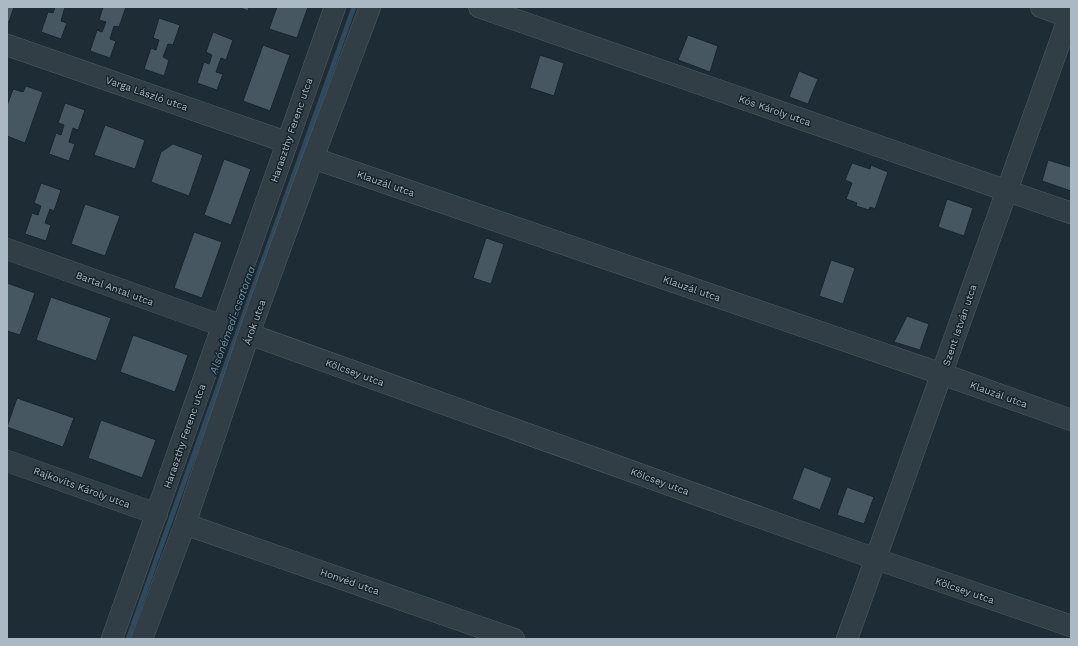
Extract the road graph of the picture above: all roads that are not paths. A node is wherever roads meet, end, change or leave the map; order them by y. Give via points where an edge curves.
1 (334, 7) edge
2 (370, 7) edge
3 (479, 7) edge
4 (1040, 7) edge
5 (1070, 15) edge
6 (7, 45) edge
7 (286, 142) junction
8 (313, 158) junction
9 (1006, 191) junction
10 (1071, 213) edge
11 (7, 249) edge
12 (222, 326) junction
13 (249, 334) junction
14 (942, 374) junction
15 (1071, 420) edge
16 (7, 461) edge
17 (157, 514) junction
18 (185, 524) junction
19 (876, 559) junction
20 (1071, 626) edge
21 (112, 639) edge
22 (142, 639) edge
23 (514, 639) edge
24 (848, 639) edge

1 - 7 street, Haraszthy Ferenc utca
2 - 8 street, Árok utca
3 - 9 street, Kós Károly utca
4 - 5 street
5 - 9 street, Szent István utca
6 - 7 street, Varga László utca
7 - 12 street, Haraszthy Ferenc utca
8 - 13 street, Árok utca
8 - 14 street, Klauzál utca
9 - 10 street, Kós Károly utca
9 - 14 street, Szent István utca
11 - 12 street, Bartal Antal utca
12 - 17 street, Haraszthy Ferenc utca
13 - 18 street, Árok utca
13 - 19 street, Kölcsey utca
14 - 15 street, Klauzál utca
14 - 19 street, Szent István utca
16 - 17 street, Rajkovits Károly utca
17 - 21 street, Haraszthy Ferenc utca
18 - 22 street, Árok utca
18 - 23 street, Honvéd utca
19 - 20 street, Kölcsey utca
19 - 24 street, Szent István utca

